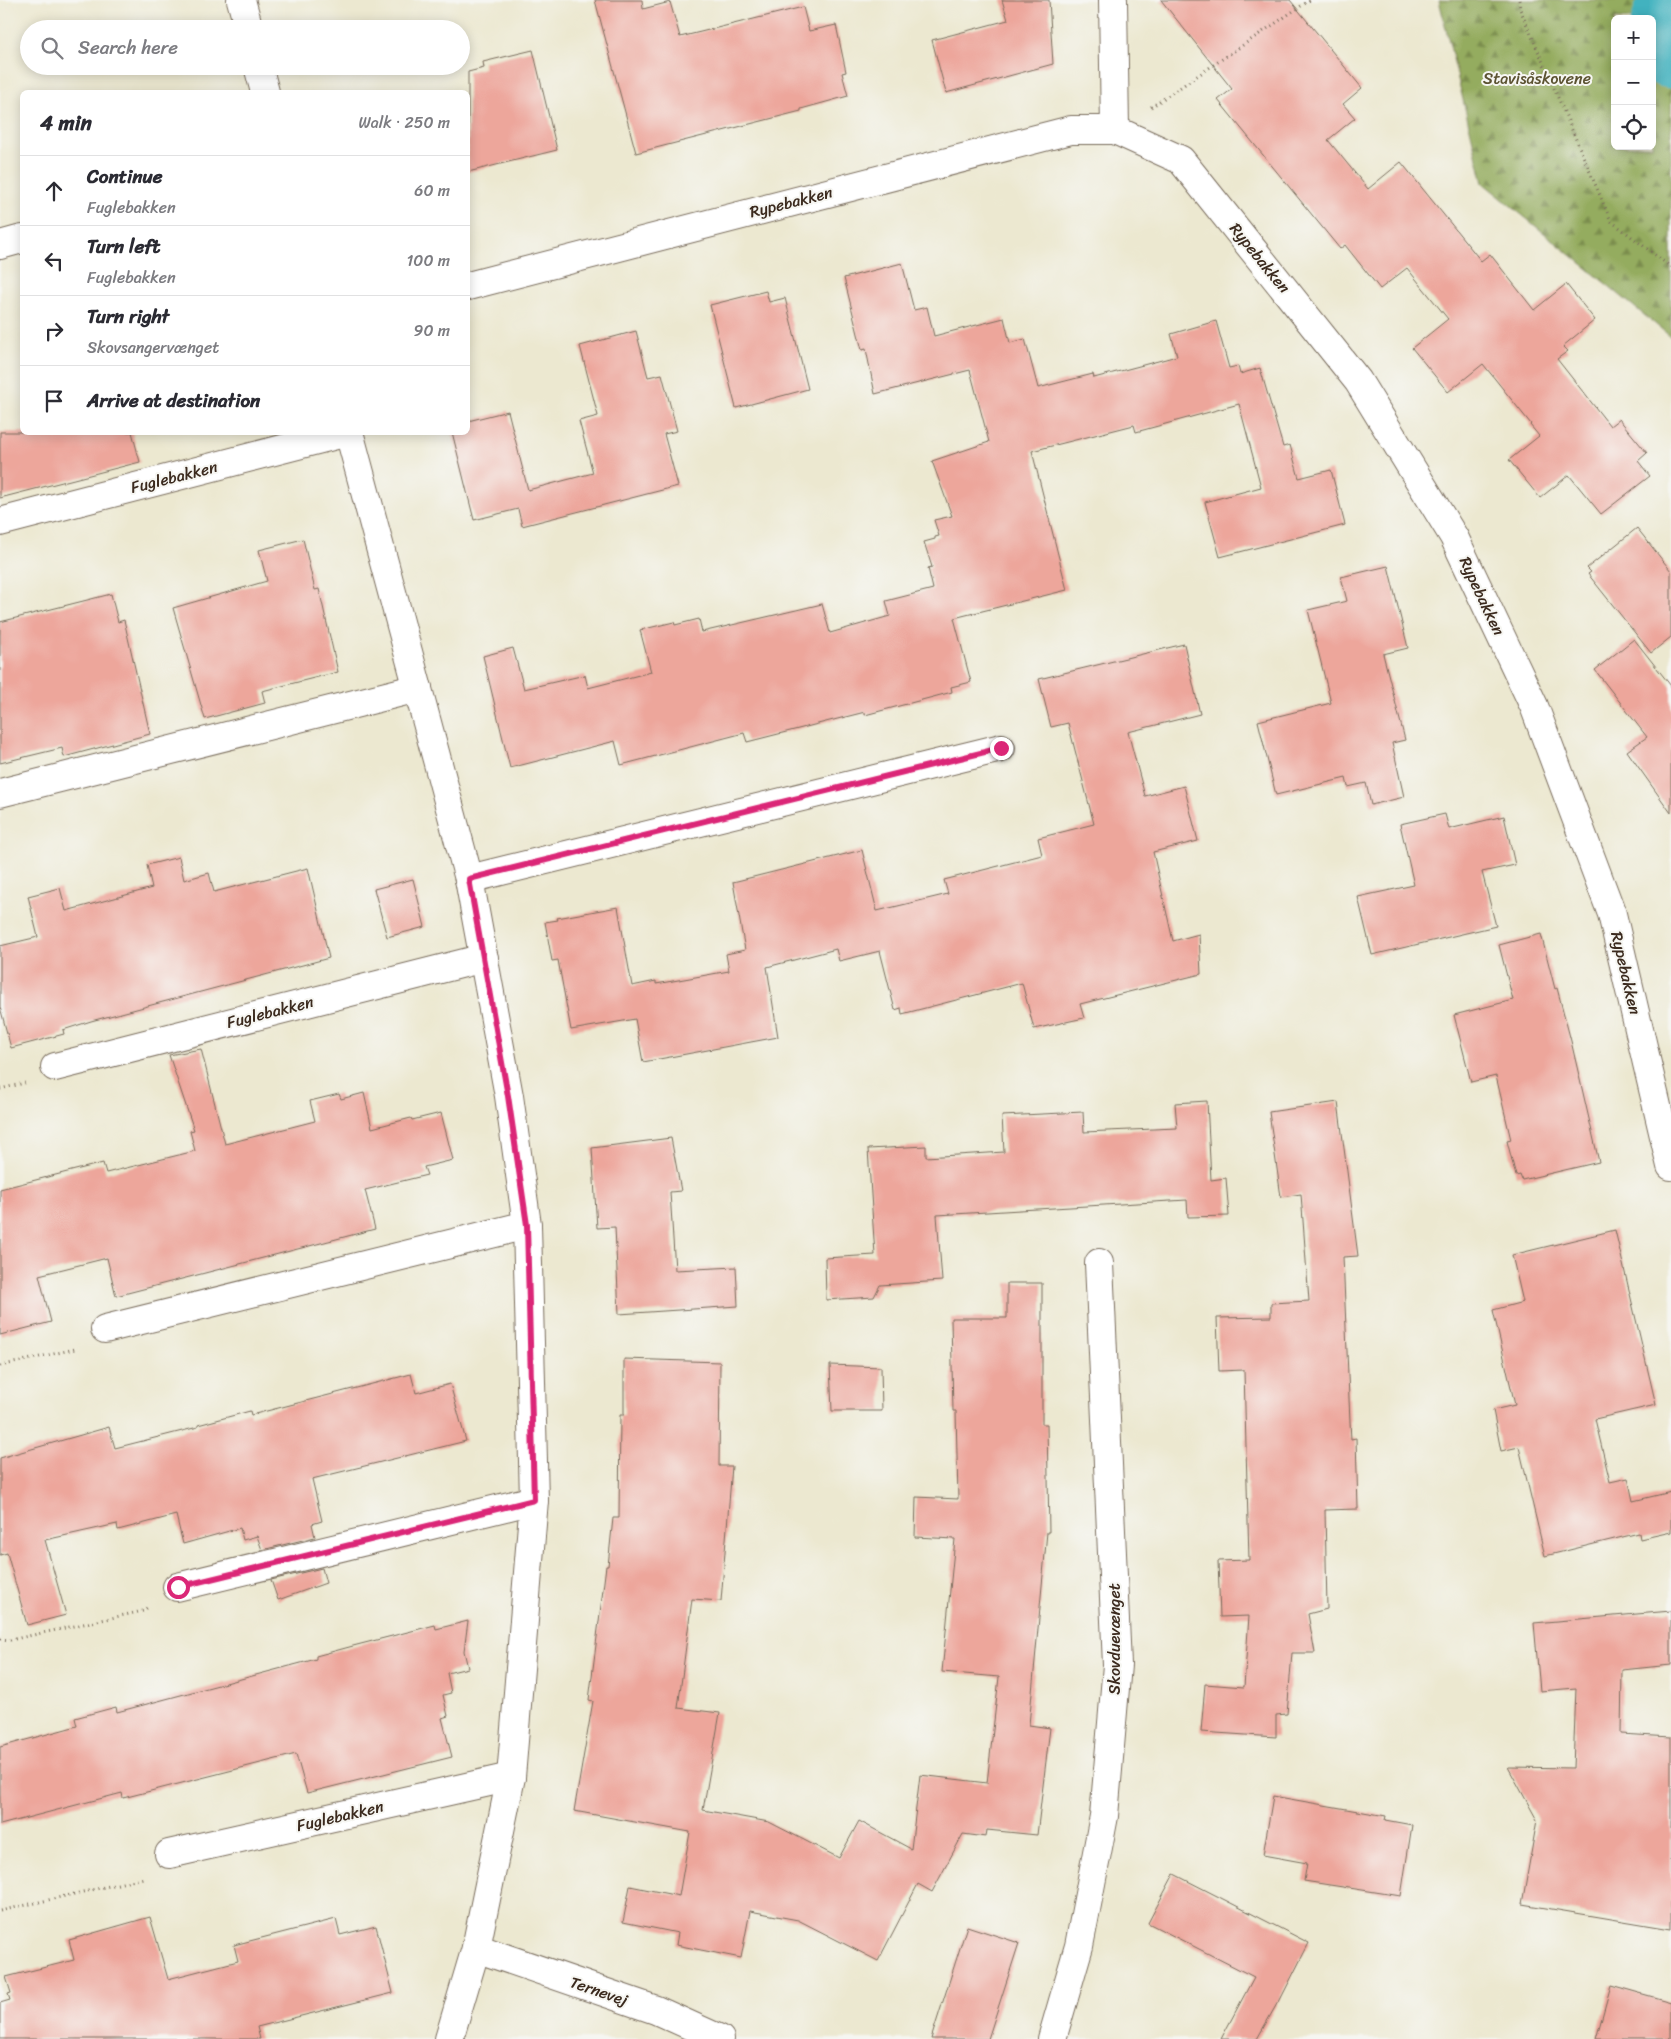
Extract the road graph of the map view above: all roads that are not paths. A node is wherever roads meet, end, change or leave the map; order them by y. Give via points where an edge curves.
1 (241, 0) edge
2 (1113, 0) edge
3 (247, 20) edge
4 (260, 75) edge
5 (264, 90) edge
6 (1115, 130) junction
7 (20, 240) edge
8 (0, 245) edge
9 (470, 285) edge
10 (337, 435) edge
11 (350, 435) edge
12 (0, 522) edge
13 (418, 688) junction
14 (1001, 748) dead end
15 (0, 793) edge
16 (469, 879) junction
17 (484, 958) junction
18 (55, 1067) dead end
19 (1671, 1166) edge
20 (527, 1225) junction
21 (1099, 1263) dead end
22 (105, 1329) road end
23 (534, 1500) junction
24 (178, 1587) road end
25 (511, 1777) junction
26 (169, 1854) road end
27 (476, 1948) junction
28 (449, 2039) edge
29 (720, 2039) edge
30 (1052, 2039) edge

1 - 3 street
2 - 6 street
4 - 5 street
6 - 9 street, Rypebakken via 1071,130
6 - 19 street, Rypebakken via 1181,160 1358,381 1454,537 1534,706 1612,914
7 - 8 street
10 - 12 street, Fuglebakken
11 - 13 street, Fuglebakken
13 - 15 street
13 - 16 street, Fuglebakken
14 - 16 street
16 - 17 street, Fuglebakken
17 - 18 street, Fuglebakken
17 - 20 street, Fuglebakken
20 - 22 street
20 - 23 street, Fuglebakken
21 - 30 street, Skovduevænget via 1117,1665 1104,1816 1080,1946
23 - 24 street
23 - 25 street, Fuglebakken
25 - 26 street, Fuglebakken
25 - 27 street, Fuglebakken
27 - 28 street, Fuglebakken
27 - 29 street, Ternevej via 656,2010

